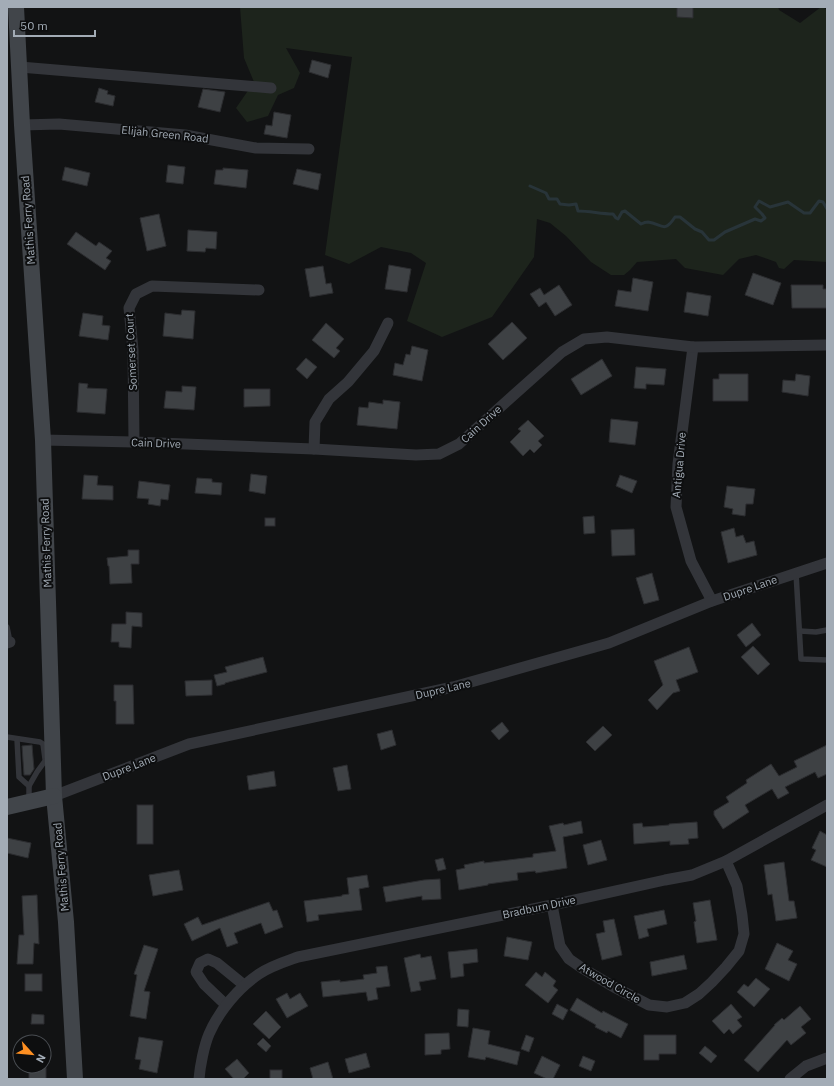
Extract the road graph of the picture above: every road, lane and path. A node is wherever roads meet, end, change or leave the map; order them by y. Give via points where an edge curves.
1 (16, 7) edge
2 (20, 66) junction
3 (271, 88) dead end
4 (14, 125) edge
5 (309, 149) dead end
6 (259, 290) dead end
7 (388, 323) dead end
8 (827, 345) edge
9 (693, 346) junction
10 (43, 440) junction
11 (134, 442) junction
12 (314, 449) junction
13 (827, 562) edge
14 (796, 573) junction
15 (712, 601) junction
16 (7, 627) edge
17 (827, 630) edge
18 (800, 631) junction
19 (8, 642) edge
20 (827, 660) edge
21 (7, 737) edge
22 (17, 738) junction
23 (49, 762) junction
24 (29, 794) junction
25 (54, 796) junction
26 (827, 805) edge
27 (7, 807) edge
28 (726, 861) junction
29 (552, 905) junction
30 (244, 985) junction
31 (226, 1005) junction
32 (827, 1058) edge
33 (75, 1079) edge
34 (199, 1079) edge
35 (790, 1079) edge

1 - 2 main road, Mathis Ferry Road
2 - 3 street
2 - 4 main road, Mathis Ferry Road
4 - 5 street, Elijah Green Road via 75,125 185,135 256,148
4 - 10 main road, Mathis Ferry Road
6 - 11 street, Somerset Court via 152,286 136,294 129,308 133,350
7 - 12 street via 374,351 348,382 329,399 315,422
8 - 9 street, Cain Drive
9 - 12 street, Cain Drive via 607,337 584,340 562,352 459,444 439,454 416,456
9 - 15 street, Antigua Drive via 678,464 676,508 691,561
10 - 11 street, Cain Drive
10 - 23 main road, Mathis Ferry Road
11 - 12 street, Cain Drive
13 - 14 street, Dupre Lane
14 - 15 street, Dupre Lane
14 - 18 lane
15 - 25 street, Dupre Lane via 609,643 453,687 189,744
16 - 19 lane
17 - 18 lane
18 - 20 lane via 801,659
21 - 22 lane
22 - 23 lane via 43,744
22 - 24 lane via 19,777
23 - 24 lane via 37,772
23 - 25 main road, Mathis Ferry Road
24 - 25 main road
24 - 27 main road
25 - 33 main road, Mathis Ferry Road via 66,922
26 - 28 street, Bradburn Drive
28 - 29 street, Bradburn Drive via 692,876
28 - 29 street, Atwood Circle via 737,886 744,934 739,951 726,967 699,994 685,1003 667,1007 649,1005 582,968 569,958 560,946
29 - 30 street, Bradburn Drive via 298,957 277,964
30 - 31 street, Bradburn Drive
30 - 31 street via 218,963 208,959 200,963 196,972 204,984
31 - 34 street, Bradburn Drive via 209,1035
32 - 35 street via 806,1066

